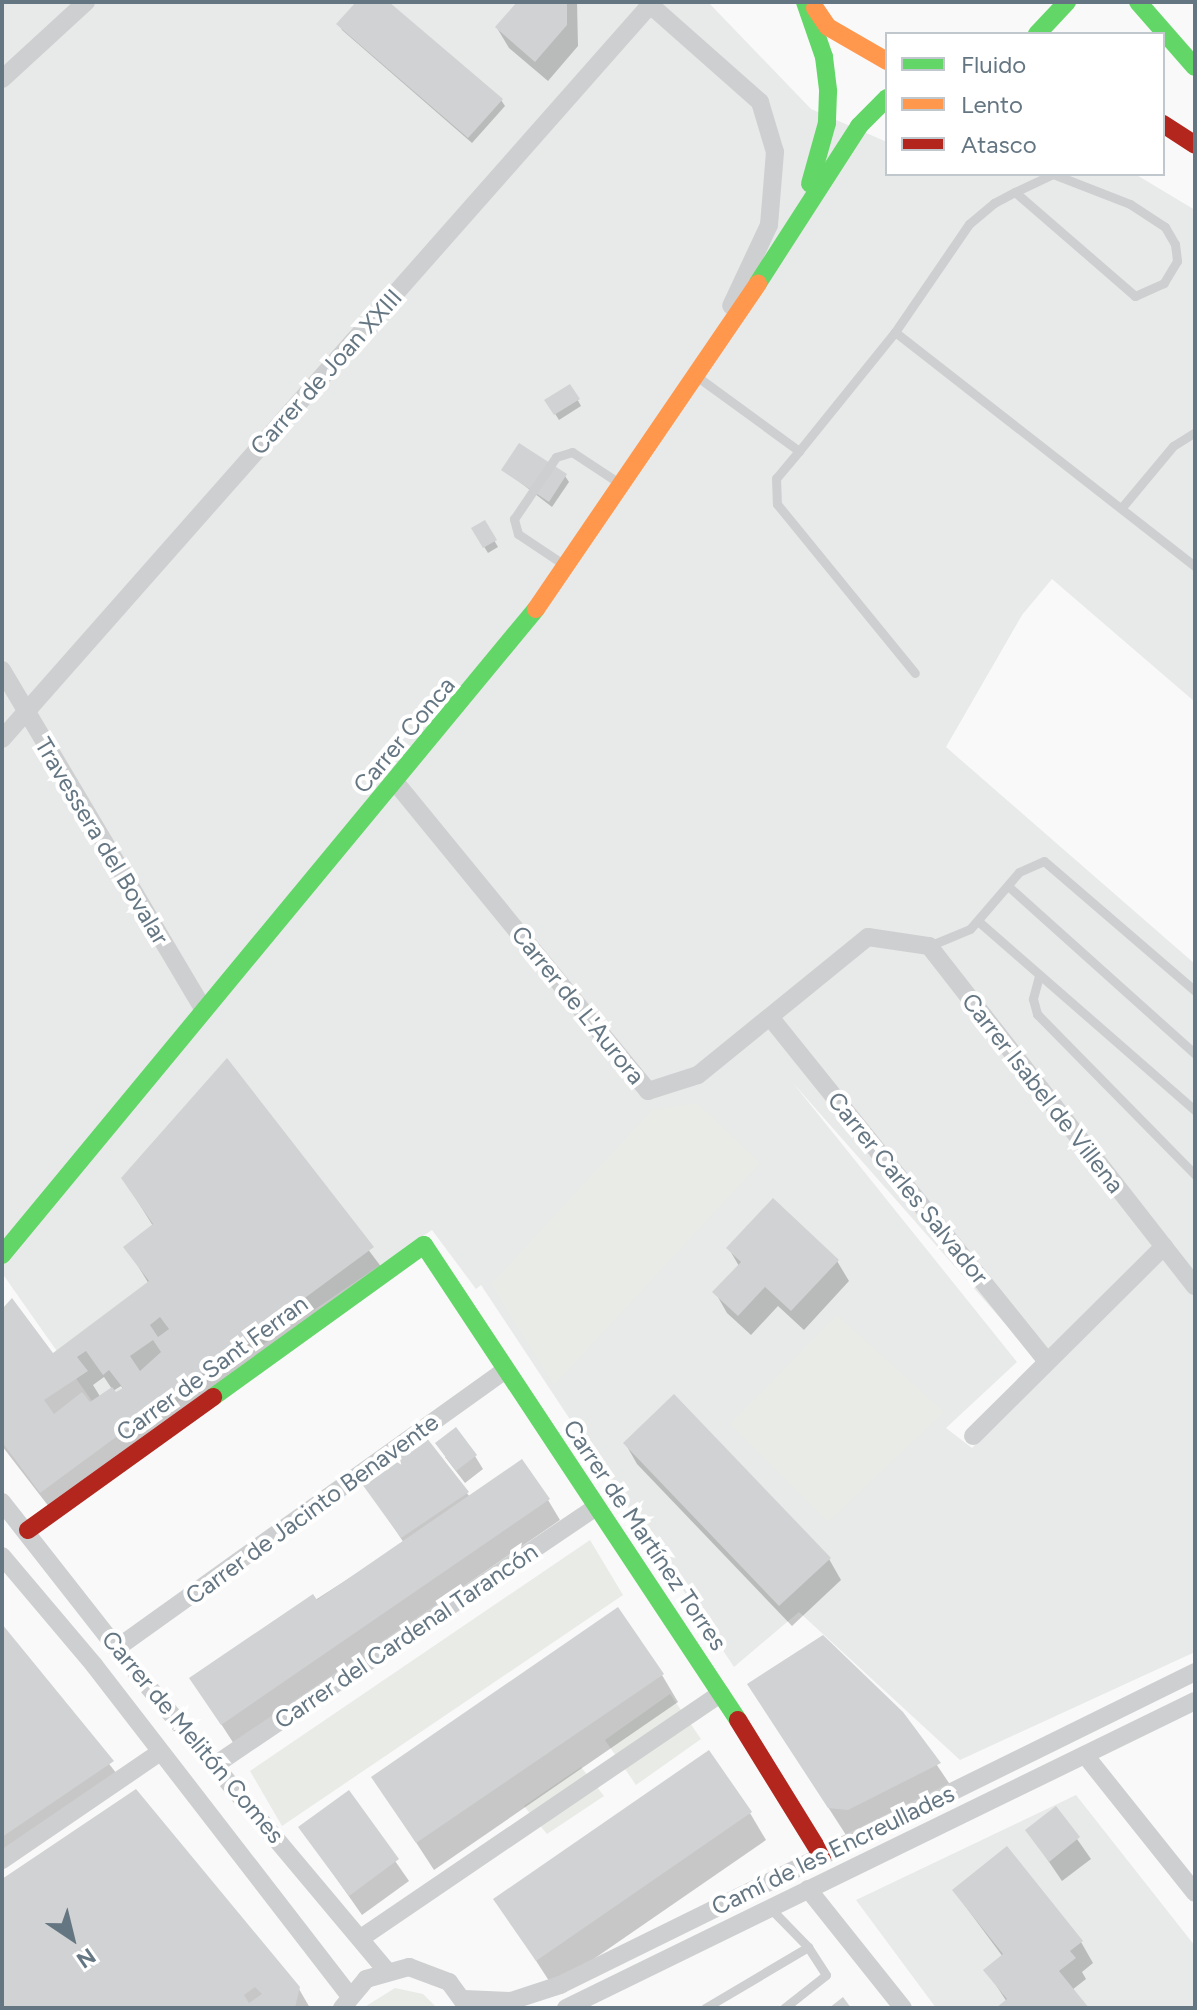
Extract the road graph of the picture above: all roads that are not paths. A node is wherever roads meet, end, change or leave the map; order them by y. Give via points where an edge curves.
1 (86, 2) edge
2 (808, 2) edge
3 (1067, 2) edge
4 (1138, 2) edge
5 (649, 4) edge
6 (1039, 32) edge
7 (1164, 32) edge
8 (1165, 33) edge
9 (885, 60) edge
10 (1195, 67) edge
11 (2, 79) edge
12 (885, 100) edge
13 (1165, 125) edge
14 (1195, 145) edge
15 (1049, 176) edge
16 (1058, 176) edge
17 (1015, 192) junction
18 (799, 213) junction
19 (895, 332) junction
20 (699, 374) junction
21 (1195, 432) edge
22 (799, 451) junction
23 (622, 485) junction
24 (1123, 506) junction
25 (565, 566) junction
26 (1195, 566) edge
27 (2, 670) edge
28 (915, 673) dead end
29 (24, 711) junction
30 (2, 739) edge
31 (396, 783) junction
32 (1008, 886) junction
33 (978, 921) junction
34 (929, 946) junction
35 (1039, 976) junction
36 (1195, 991) edge
37 (204, 1010) junction
38 (770, 1017) junction
39 (1195, 1054) edge
40 (1195, 1110) edge
41 (1195, 1175) edge
42 (424, 1245) joint
43 (1164, 1246) junction
44 (2, 1255) edge
45 (1195, 1287) edge
46 (1046, 1360) junction
47 (506, 1370) junction
48 (973, 1436) dead end
49 (2, 1502) edge
50 (596, 1507) junction
51 (28, 1530) junction
52 (2, 1556) edge
53 (117, 1648) junction
54 (1195, 1672) edge
55 (721, 1693) junction
56 (1195, 1701) edge
57 (159, 1753) junction
58 (1085, 1755) junction
59 (215, 1765) junction
60 (822, 1856) junction
61 (2, 1860) edge
62 (808, 1889) junction
63 (1195, 1893) edge
64 (770, 1908) junction
65 (361, 1938) junction
66 (808, 1947) junction
67 (386, 1970) junction
68 (346, 2002) edge
69 (466, 2003) edge
70 (566, 2008) edge
71 (705, 2008) edge
72 (784, 2008) edge
73 (903, 2008) edge

1 - 11 street
2 - 9 street via 828,27
2 - 18 street, Carrer Conca via 824,57 827,123
3 - 6 street
4 - 7 street
5 - 20 street via 760,102 775,152 769,225
5 - 29 street, Carrer de Joan XXIII
8 - 10 street
12 - 18 street, Carrer Conca via 859,126
13 - 14 street
15 - 17 lane
16 - 17 lane via 1130,204 1165,227 1177,261 1164,283 1135,296
17 - 19 lane via 969,224
18 - 20 street, Carrer Conca
19 - 22 lane
19 - 24 lane
20 - 22 lane
20 - 23 street, Carrer Conca
21 - 24 lane via 1173,446
22 - 28 lane via 776,478 777,504
23 - 25 street, Carrer Conca
23 - 25 lane via 572,452 556,457 514,519 518,534
24 - 26 lane
25 - 31 street, Carrer Conca via 511,645
27 - 29 street, Travessera del Bovalar
29 - 30 street, Carrer de Joan XXIII
29 - 37 street, Travessera del Bovalar
31 - 37 street, Carrer Conca
31 - 38 street, Carrer de L'Aurora via 648,1091 698,1075
32 - 33 lane
32 - 36 lane via 1019,872 1044,861
32 - 39 lane
33 - 34 lane
33 - 35 lane
34 - 38 street, Carrer de L'Aurora via 868,937
34 - 43 street, Carrer Isabel de Villena
35 - 40 lane
35 - 41 lane via 1033,999 1037,1014
37 - 44 street, Carrer Conca
38 - 46 street, Carrer Carles Salvador
42 - 47 street, Carrer de Martínez Torres
42 - 51 street, Carrer de Sant Ferran
43 - 45 street, Carrer Isabel de Villena
43 - 46 street
46 - 48 street
47 - 50 street, Carrer de Martínez Torres
47 - 53 street, Carrer de Jacinto Benavente
49 - 51 street, Carrer de Melitón Comes
50 - 55 street, Carrer de Martínez Torres
50 - 59 street, Carrer del Cardenal Tarancón
51 - 53 street, Carrer de Melitón Comes
52 - 57 street, Carrer de Melitón Comes
53 - 59 street, Carrer de Melitón Comes
54 - 60 street, Camí de les Encreullades
55 - 60 street, Carrer de Martínez Torres
55 - 65 street
56 - 58 street, Camí de les Encreullades
57 - 61 street
57 - 68 street, Carrer de Melitón Comes
58 - 62 street, Camí de les Encreullades
58 - 63 street
59 - 65 street, Carrer de Melitón Comes
60 - 69 street, Camí de les Encreullades via 532,1996
62 - 64 street, Camí de les Encreullades
62 - 73 street
64 - 66 lane
64 - 70 street, Camí de les Encreullades
65 - 67 street, Carrer de Melitón Comes
66 - 71 lane
66 - 72 lane via 826,1975
67 - 68 street
67 - 69 street via 430,1971

